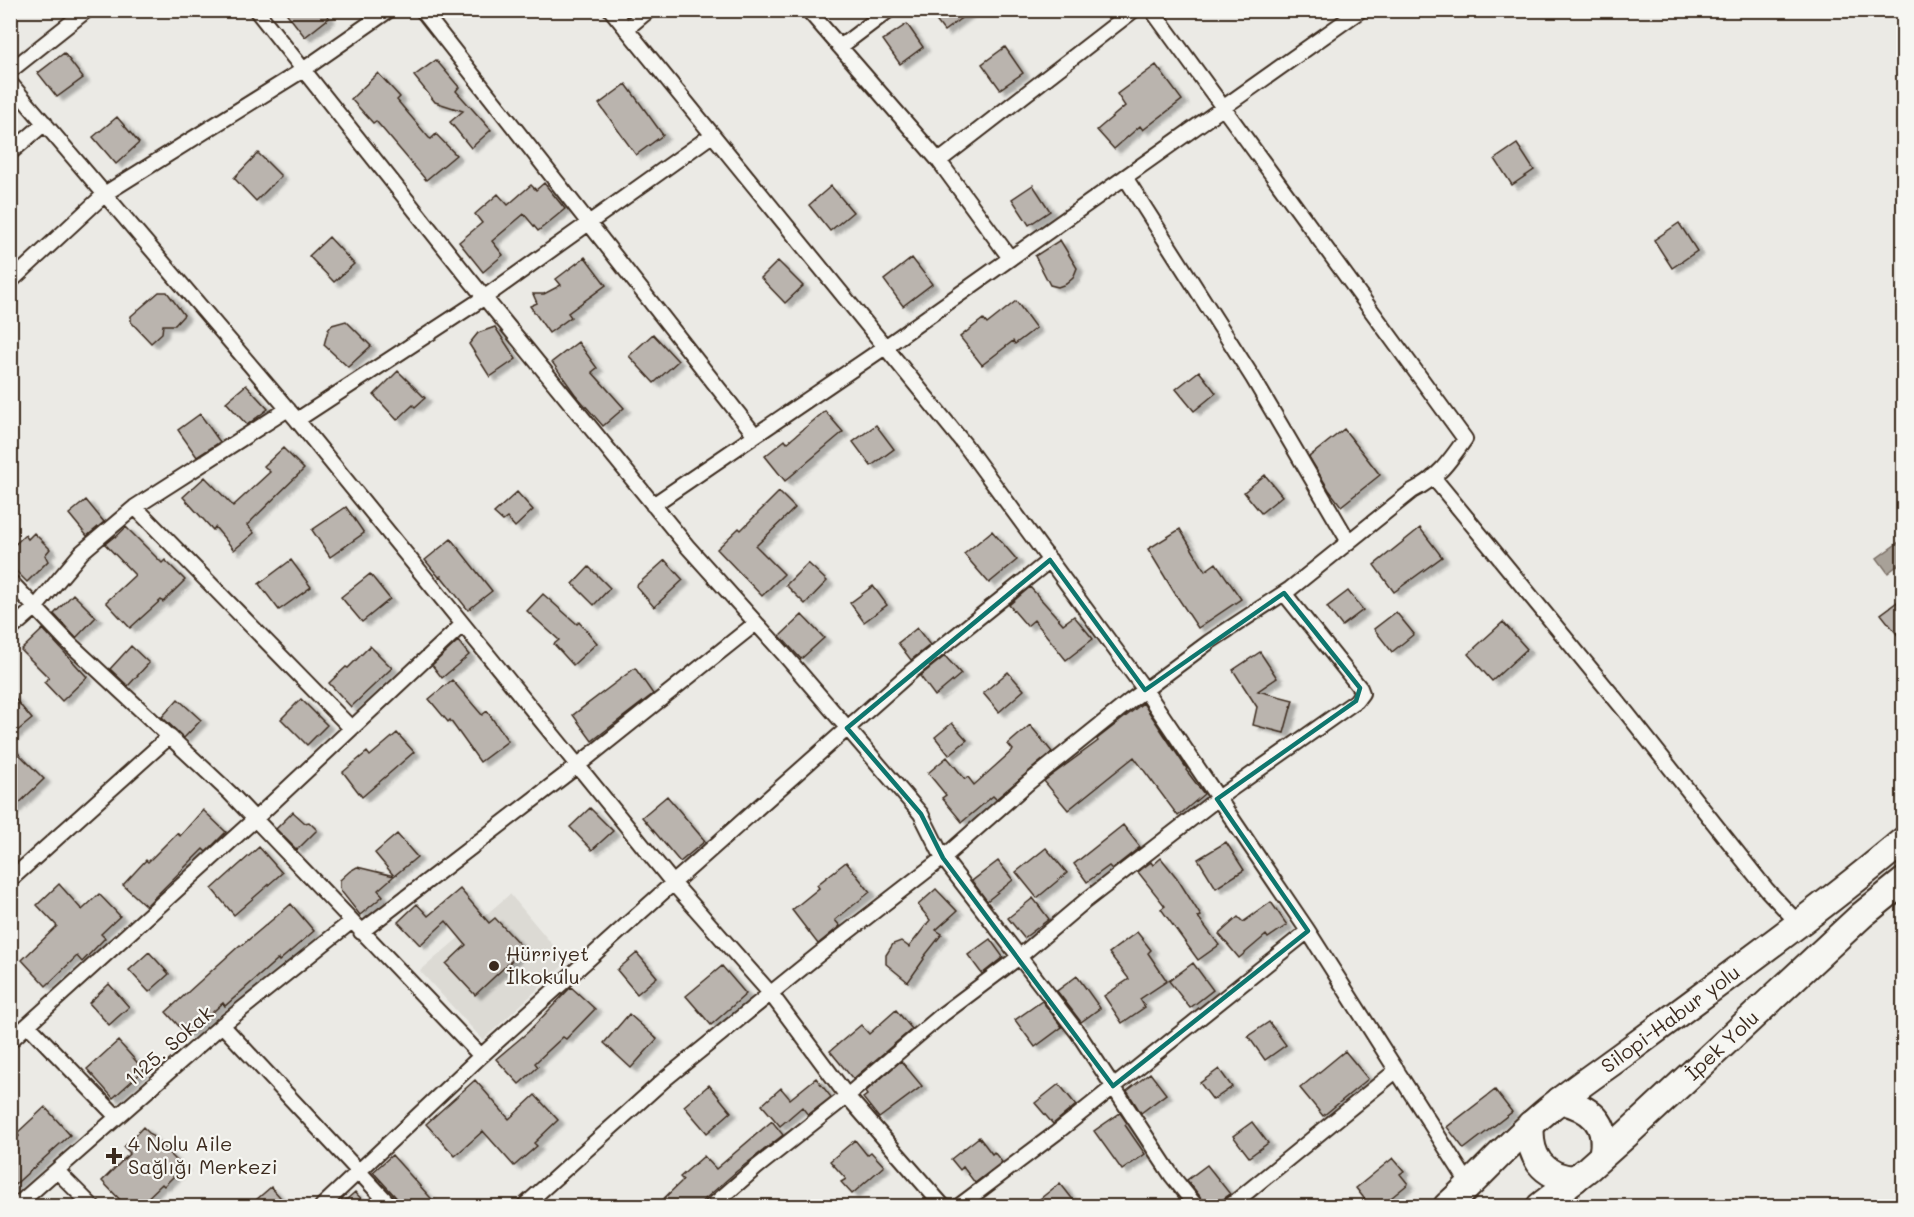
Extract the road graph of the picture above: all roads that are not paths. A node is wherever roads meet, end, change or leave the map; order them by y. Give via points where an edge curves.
1 (87, 10) edge
2 (256, 10) edge
3 (389, 10) edge
4 (422, 10) edge
5 (611, 10) edge
6 (649, 10) edge
7 (808, 10) edge
8 (889, 10) edge
9 (1134, 10) edge
10 (1152, 10) edge
11 (1361, 10) edge
12 (626, 29) junction
13 (840, 47) junction
14 (303, 70) junction
15 (10, 71) edge
16 (10, 83) edge
17 (1222, 108) junction
18 (45, 123) junction
19 (712, 135) junction
20 (10, 153) edge
21 (939, 161) junction
22 (1125, 177) junction
23 (106, 194) junction
24 (589, 222) junction
25 (1010, 258) junction
26 (10, 282) edge
27 (484, 297) junction
28 (885, 347) junction
29 (288, 409) junction
30 (297, 420) junction
31 (755, 435) junction
32 (1432, 477) junction
33 (653, 505) junction
34 (135, 507) junction
35 (1349, 542) junction
36 (1050, 560) junction
37 (10, 581) edge
38 (1284, 593) junction
39 (35, 608) junction
40 (756, 623) junction
41 (462, 625) junction
42 (10, 630) edge
43 (1145, 690) junction
44 (847, 728) junction
45 (351, 729) junction
46 (170, 736) junction
47 (577, 766) junction
48 (1217, 799) junction
49 (255, 819) junction
50 (1904, 840) edge
51 (943, 858) junction
52 (10, 880) edge
53 (1904, 881) edge
54 (673, 883) junction
55 (1798, 923) junction
56 (357, 926) junction
57 (1308, 930) junction
58 (1019, 957) junction
59 (771, 994) junction
60 (28, 1025) junction
61 (222, 1025) junction
62 (10, 1041) edge
63 (480, 1056) junction
64 (1396, 1070) junction
65 (1113, 1086) junction
66 (847, 1096) junction
67 (1560, 1100) junction
68 (116, 1116) junction
69 (1532, 1124) junction
70 (1602, 1156) junction
71 (58, 1172) junction
72 (360, 1172) junction
73 (1575, 1179) junction
74 (1470, 1186) junction
75 (16, 1206) edge
76 (92, 1206) edge
77 (321, 1206) edge
78 (391, 1206) edge
79 (524, 1206) edge
80 (712, 1206) edge
81 (943, 1206) edge
82 (959, 1206) edge
83 (1196, 1206) edge
84 (1230, 1206) edge
85 (1447, 1206) edge
86 (1540, 1206) edge

1 - 15 street
2 - 14 street
3 - 14 street
4 - 24 street
5 - 12 street
6 - 12 street
7 - 13 street
8 - 13 street
9 - 21 street
10 - 17 street
11 - 17 street
12 - 19 street
13 - 21 street
14 - 23 street
14 - 27 street
16 - 18 street
17 - 22 street
17 - 32 street via 1465,439 1445,468
18 - 20 street
18 - 23 street
19 - 24 street
19 - 28 street
21 - 25 street
22 - 25 street
22 - 35 street via 1253,378
23 - 26 street
23 - 29 street
24 - 27 street
24 - 31 street
25 - 28 street
27 - 30 street
27 - 33 street
28 - 31 street
28 - 36 street via 965,445
29 - 30 street
29 - 34 street
30 - 41 street
31 - 33 street
32 - 35 street
32 - 55 street via 1767,890
33 - 40 street
34 - 39 street via 82,552
34 - 45 street
35 - 38 street
36 - 43 street
36 - 44 street
37 - 39 street
38 - 43 street
38 - 48 street via 1362,693
39 - 42 street
39 - 46 street
40 - 44 street
40 - 47 street, 1125. Sokak
41 - 45 street
41 - 47 street
43 - 48 street
43 - 51 street via 1028,783
44 - 51 street via 921,814
44 - 54 street
45 - 49 street
46 - 49 street
46 - 52 street
47 - 54 street
47 - 56 street, 1125. Sokak
48 - 57 street
48 - 58 street
49 - 56 street
49 - 60 street
50 - 55 highway, Silopi-Habur yolu
51 - 58 street
51 - 59 street
53 - 70 highway, İpek Yolu via 1862,915
54 - 59 street
54 - 63 street
55 - 67 highway, Silopi-Habur yolu
56 - 61 street, 1125. Sokak
56 - 63 street
57 - 64 street
57 - 65 street
58 - 65 street
58 - 66 street via 943,1014
59 - 66 street
59 - 79 street via 665,1079
60 - 62 street
60 - 68 street
61 - 68 street, 1125. Sokak
61 - 72 street
63 - 72 street
64 - 74 street
64 - 84 street
65 - 82 street
65 - 83 street
66 - 80 street
66 - 81 street
67 - 69 highway, Silopi-Habur yolu
67 - 70 highway via 1594,1116 1603,1136
68 - 71 street, 1125. Sokak
69 - 73 highway via 1531,1145 1539,1163 1555,1175
69 - 74 highway, Silopi-Habur yolu
70 - 73 highway, İpek Yolu
71 - 75 street, 1125. Sokak
71 - 76 street
72 - 77 street
72 - 78 street
73 - 86 highway, İpek Yolu
74 - 85 highway, Silopi-Habur yolu

